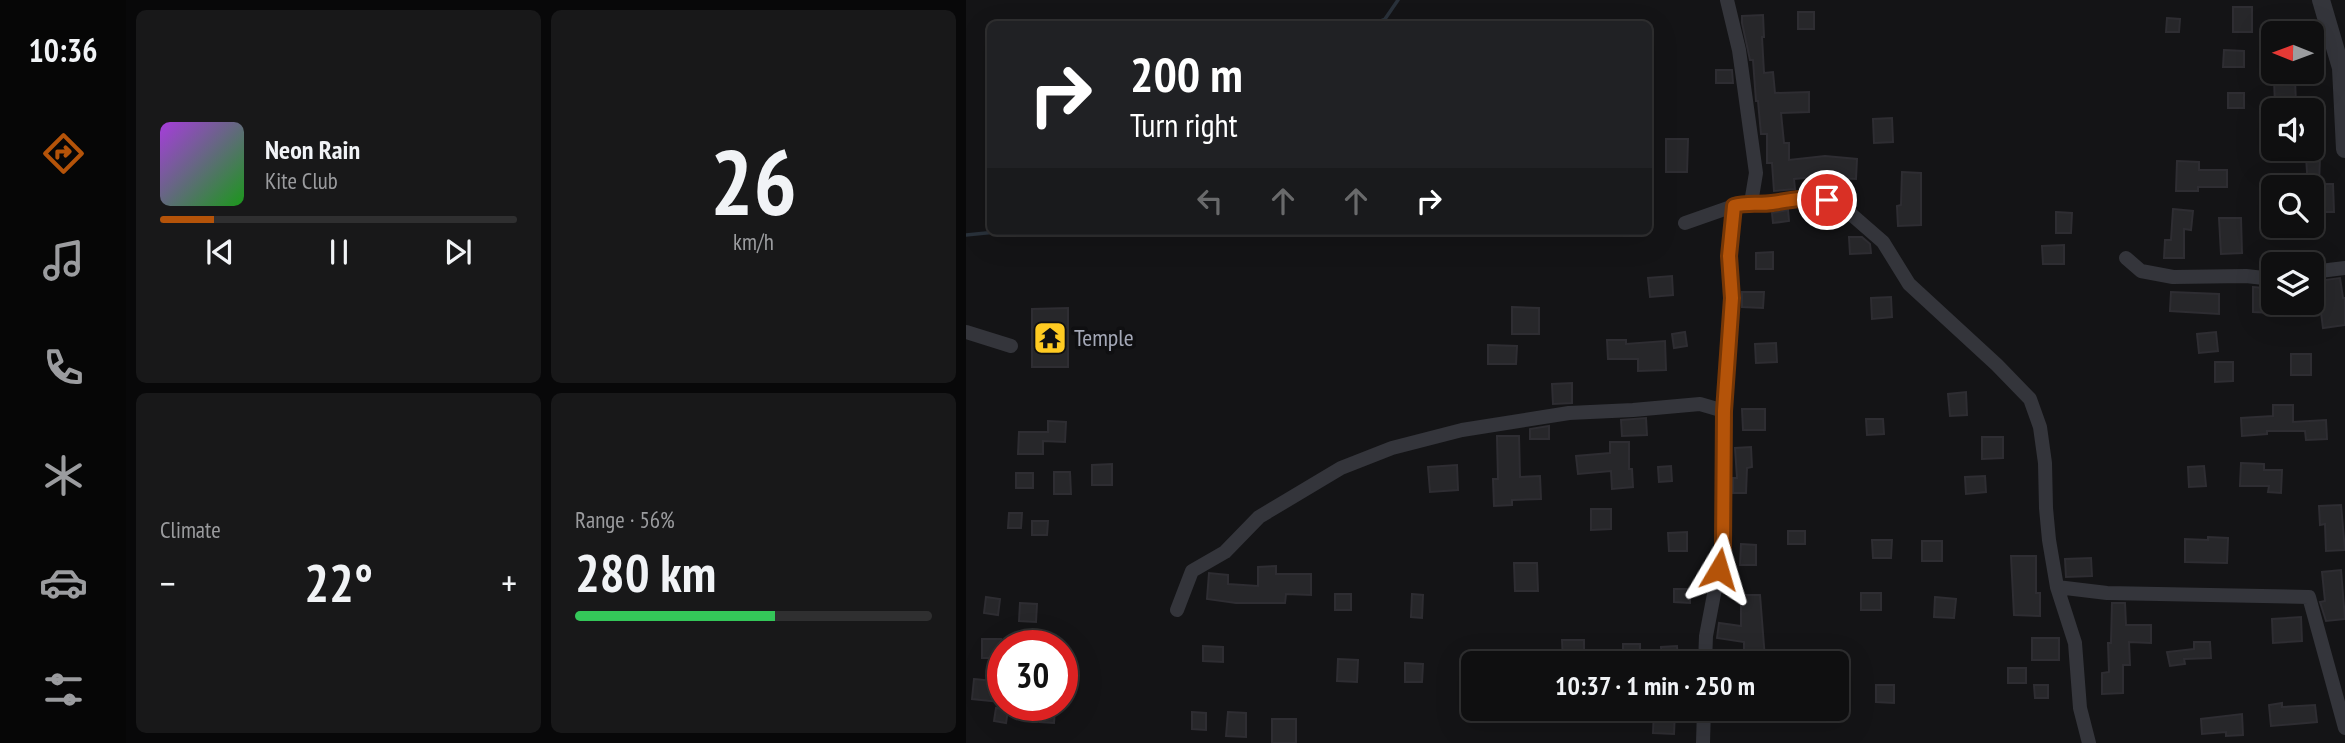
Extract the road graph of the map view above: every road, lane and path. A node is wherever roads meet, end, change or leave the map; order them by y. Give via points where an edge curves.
1 (1727, 0) edge
2 (2321, 0) edge
3 (2345, 149) edge
4 (1751, 203) junction
5 (1734, 206) junction
6 (1685, 223) dead end
7 (2126, 258) dead end
8 (2345, 268) edge
9 (2324, 271) edge
10 (2261, 278) edge
11 (966, 332) edge
12 (1011, 346) dead end
13 (1724, 411) junction
14 (2057, 587) junction
15 (1177, 610) dead end
16 (1705, 651) edge
17 (1704, 721) edge
18 (2345, 728) edge
19 (1703, 743) edge
20 (2089, 743) edge

1 - 4 street via 1739,50 1756,173
2 - 3 street via 2341,68
4 - 5 street
4 - 14 street via 1807,196 1827,200 1852,215 1883,242 1909,284 2030,400 2045,463
5 - 6 street
5 - 13 street
7 - 10 street via 2141,271 2173,277
8 - 9 street
11 - 12 street
13 - 15 street via 1700,404 1569,413 1462,430 1392,448 1341,468 1259,517 1225,552 1192,571
13 - 16 street via 1723,547
14 - 18 street via 2107,593 2309,597
14 - 20 street via 2075,643 2080,708
17 - 19 street

